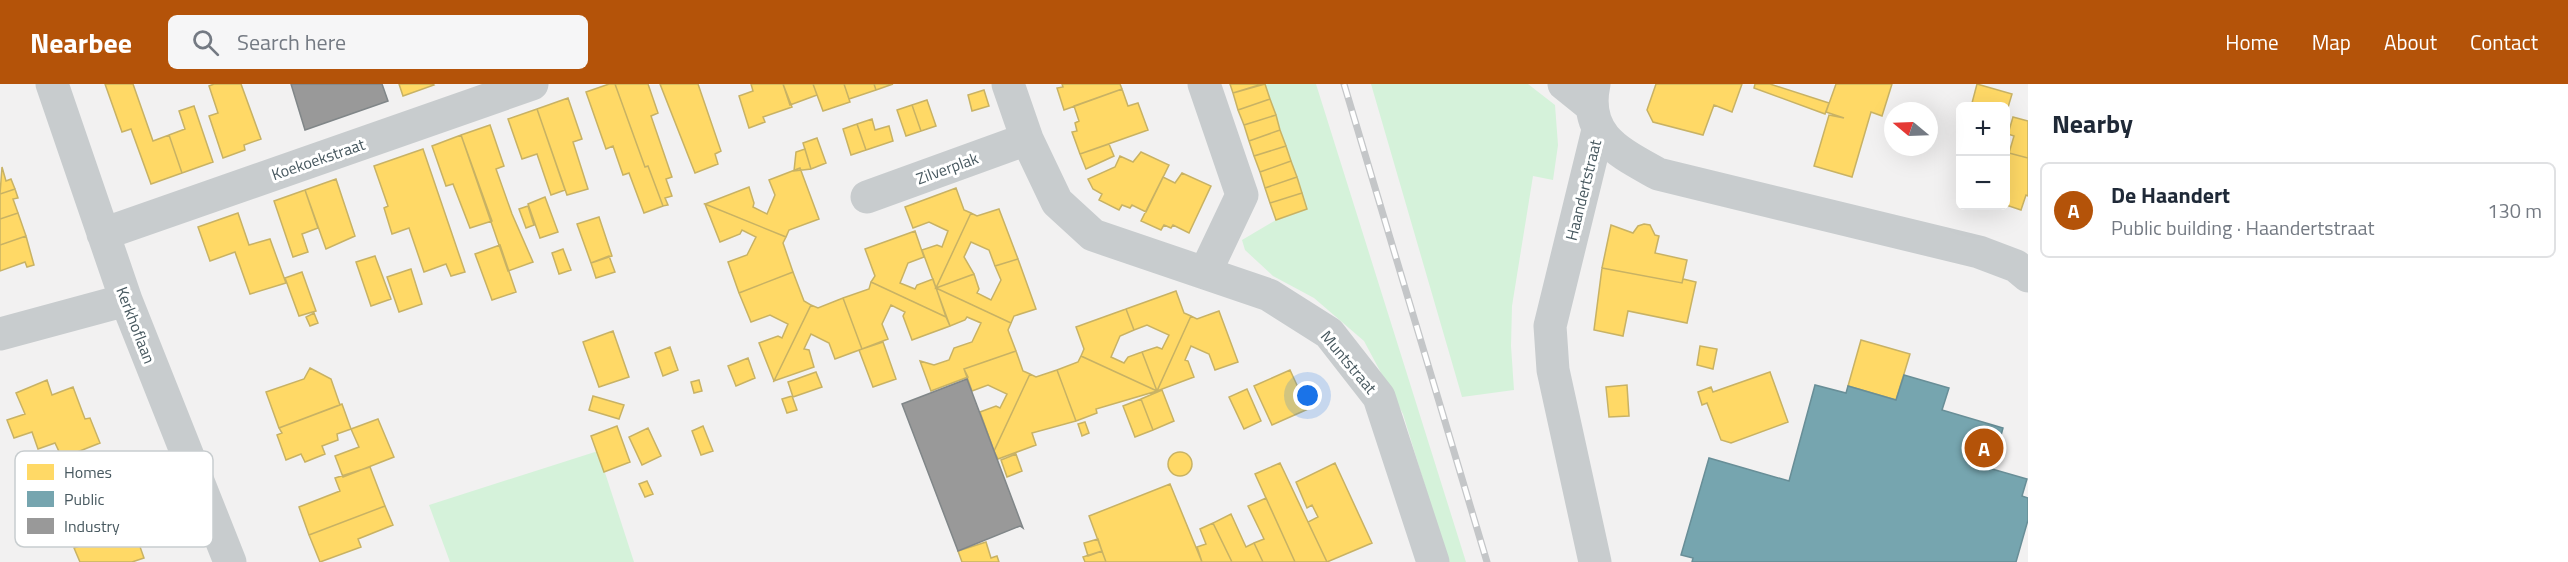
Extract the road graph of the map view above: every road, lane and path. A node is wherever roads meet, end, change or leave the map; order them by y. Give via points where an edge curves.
1 (52, 84) edge
2 (532, 84) edge
3 (1008, 84) edge
4 (1204, 84) edge
5 (1564, 84) edge
6 (1594, 106) edge
7 (1027, 139) junction
8 (867, 196) dead end
9 (104, 234) junction
10 (1205, 273) junction
11 (2028, 276) edge
12 (126, 300) junction
13 (0, 334) edge
14 (186, 451) edge
15 (213, 519) edge
16 (230, 562) edge
17 (1433, 562) edge
18 (1595, 562) edge

1 - 9 street, Kerkhoflaan
2 - 9 street, Koekoekstraat
3 - 7 street
4 - 10 street via 1242,195
5 - 6 street
6 - 11 street, Haandertstraat via 1617,152 1658,174 1979,252 2016,266
6 - 18 street, Haandertstraat via 1550,326 1553,370
7 - 8 street, Zilverplak
7 - 10 street, Muntstraat via 1057,202 1093,235
9 - 12 street, Kerkhoflaan
10 - 17 street, Muntstraat via 1269,295 1329,333 1379,397
12 - 13 street
12 - 14 street, Kerkhoflaan
15 - 16 street, Kerkhoflaan

